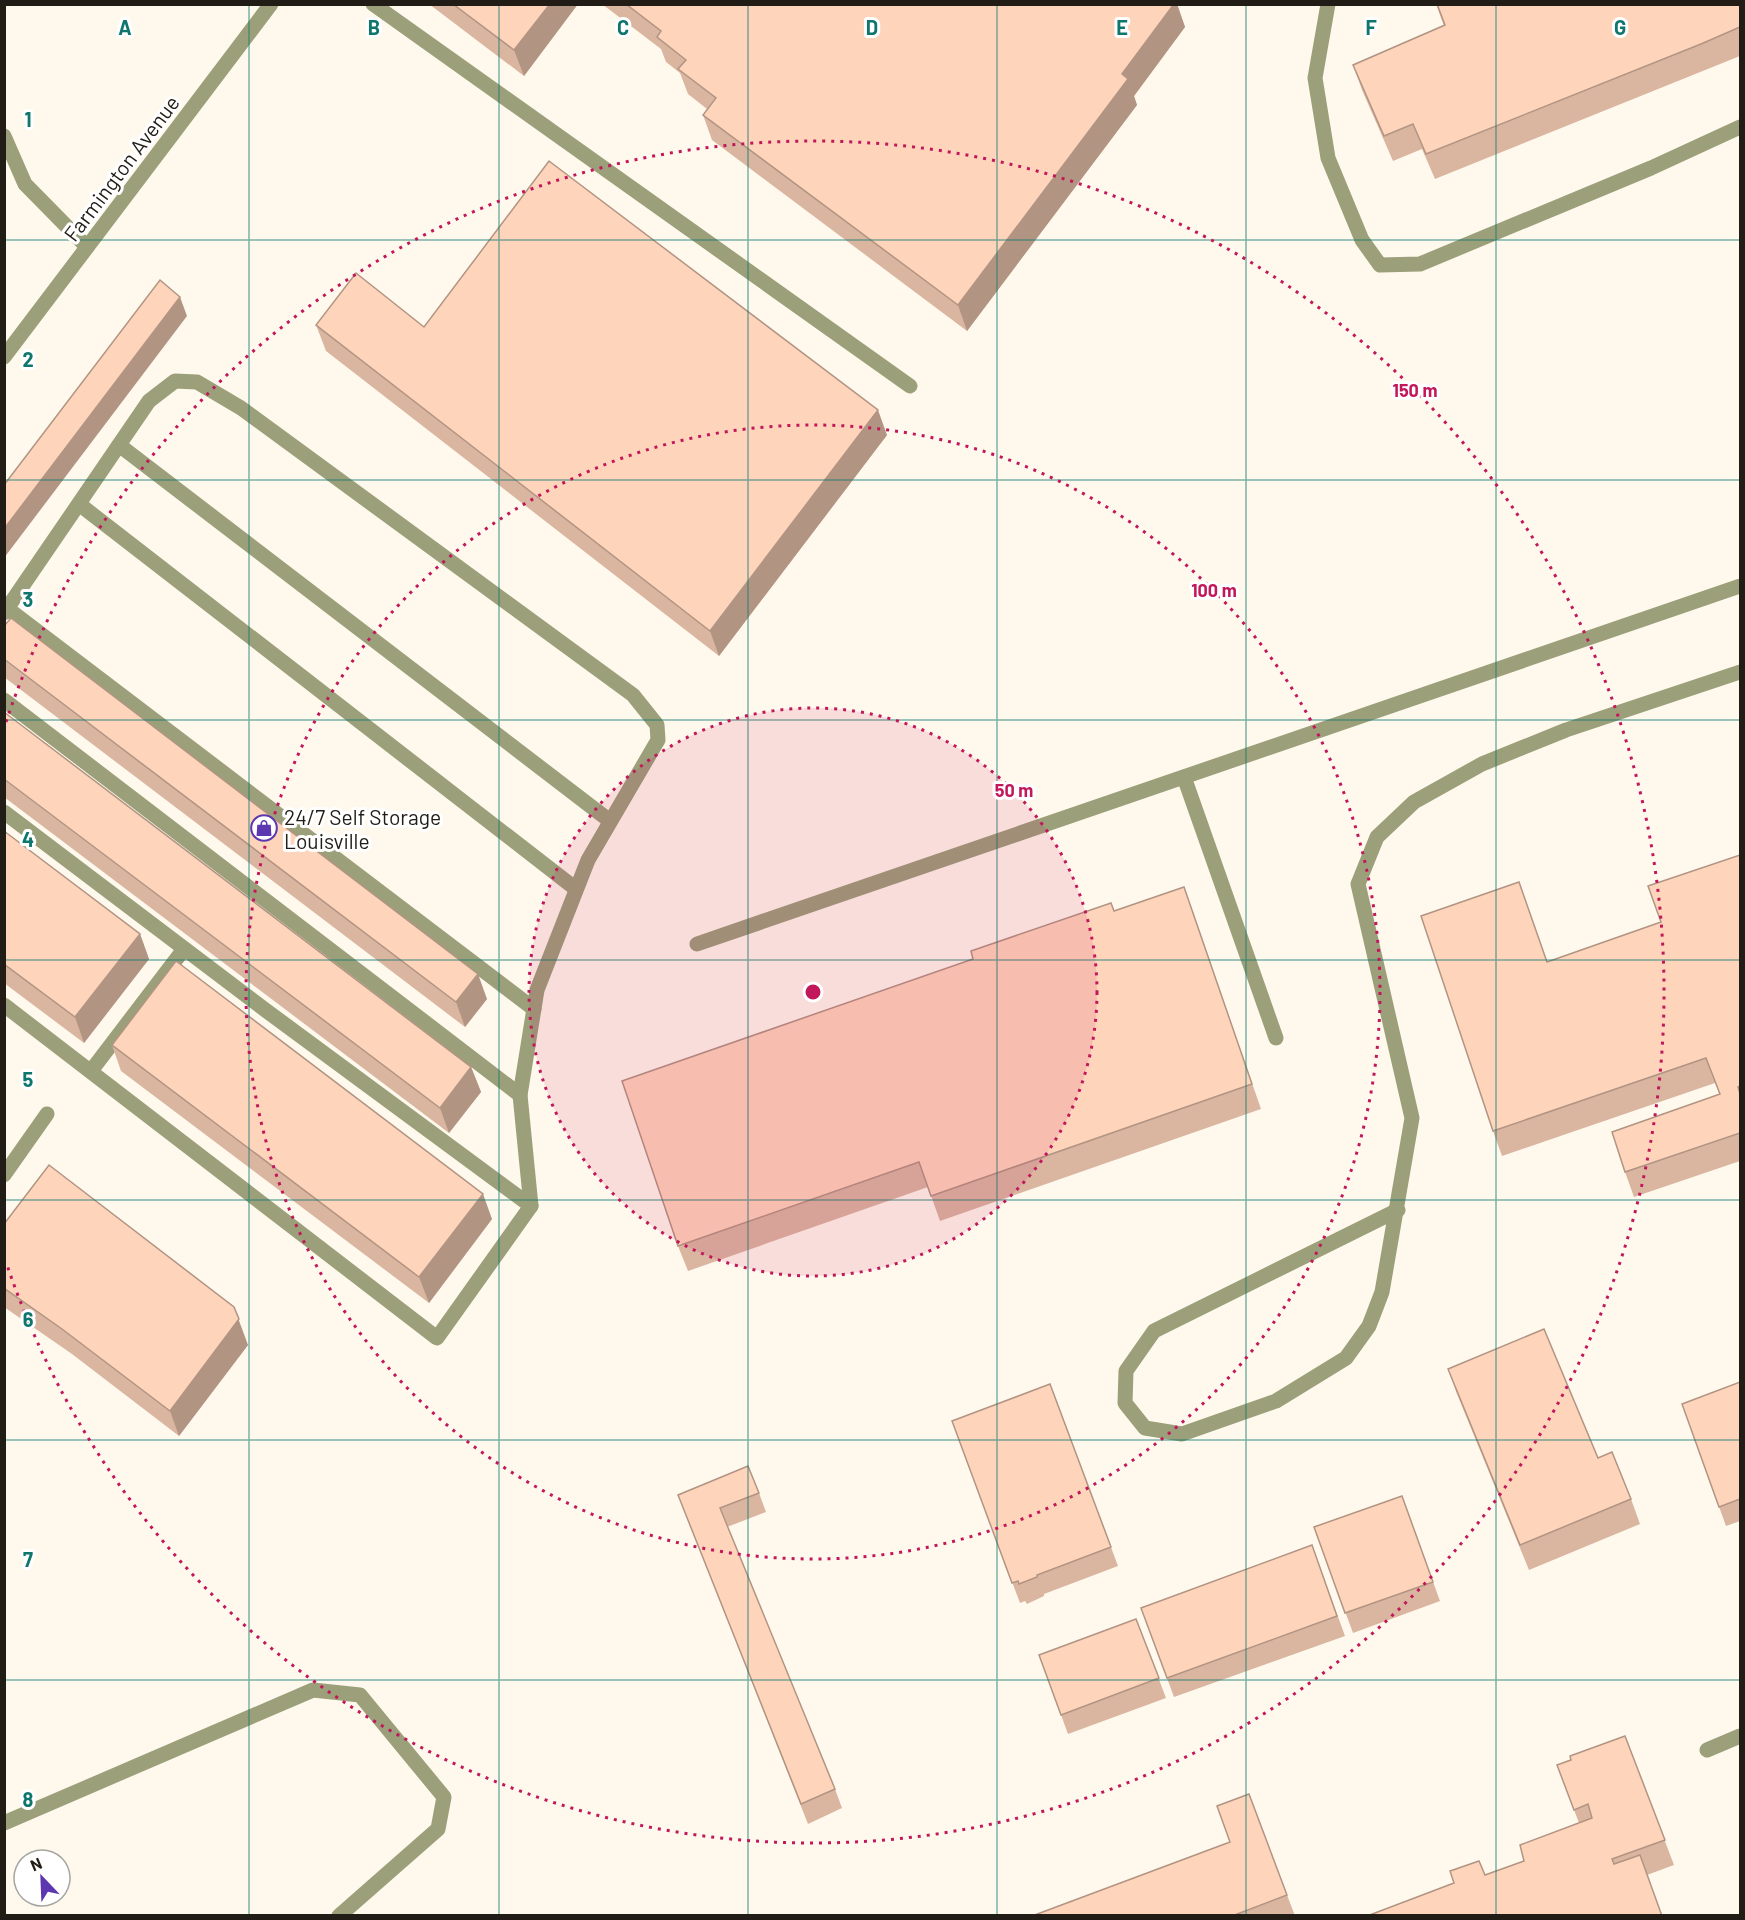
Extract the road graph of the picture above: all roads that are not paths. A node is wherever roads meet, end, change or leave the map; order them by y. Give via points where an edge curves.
1 (271, 4) edge
2 (373, 4) edge
3 (1328, 4) edge
4 (1740, 127) edge
5 (4, 136) edge
6 (87, 247) junction
7 (4, 357) edge
8 (910, 386) dead end
9 (119, 445) junction
10 (79, 504) junction
11 (1740, 586) edge
12 (6, 611) edge
13 (1740, 672) edge
14 (4, 700) edge
15 (1184, 777) junction
16 (4, 812) edge
17 (610, 821) junction
18 (576, 889) junction
19 (697, 944) dead end
20 (184, 949) junction
21 (4, 1005) edge
22 (534, 1009) junction
23 (1276, 1038) dead end
24 (91, 1071) junction
25 (520, 1095) junction
26 (47, 1114) dead end
27 (4, 1175) edge
28 (531, 1206) junction
29 (1398, 1210) junction
30 (1740, 1736) edge
31 (1707, 1750) dead end
32 (4, 1823) edge
33 (339, 1916) edge

1 - 6 street, Farmington Avenue
2 - 8 street
3 - 4 street via 1315,78 1328,158 1362,240 1380,265 1420,264
5 - 6 street via 26,184
6 - 7 street, Farmington Avenue
9 - 10 street
9 - 17 street
9 - 17 street via 149,401 175,381 197,382 241,408 633,695 657,725 658,740
10 - 12 street
10 - 18 street
11 - 15 street
12 - 22 street
13 - 29 street via 1566,730 1482,764 1414,802 1377,837 1358,884 1412,1119
14 - 25 street
15 - 19 street
15 - 23 street
16 - 20 street
17 - 18 street
18 - 22 street via 537,990
20 - 24 street
20 - 28 street
21 - 24 street
22 - 25 street
24 - 28 street via 437,1338
25 - 28 street
26 - 27 street
29 - 29 street via 1382,1292 1369,1326 1346,1358 1276,1401 1182,1434 1145,1428 1125,1403 1126,1371 1154,1331
30 - 31 street
32 - 33 street via 313,1690 360,1695 444,1797 438,1829

